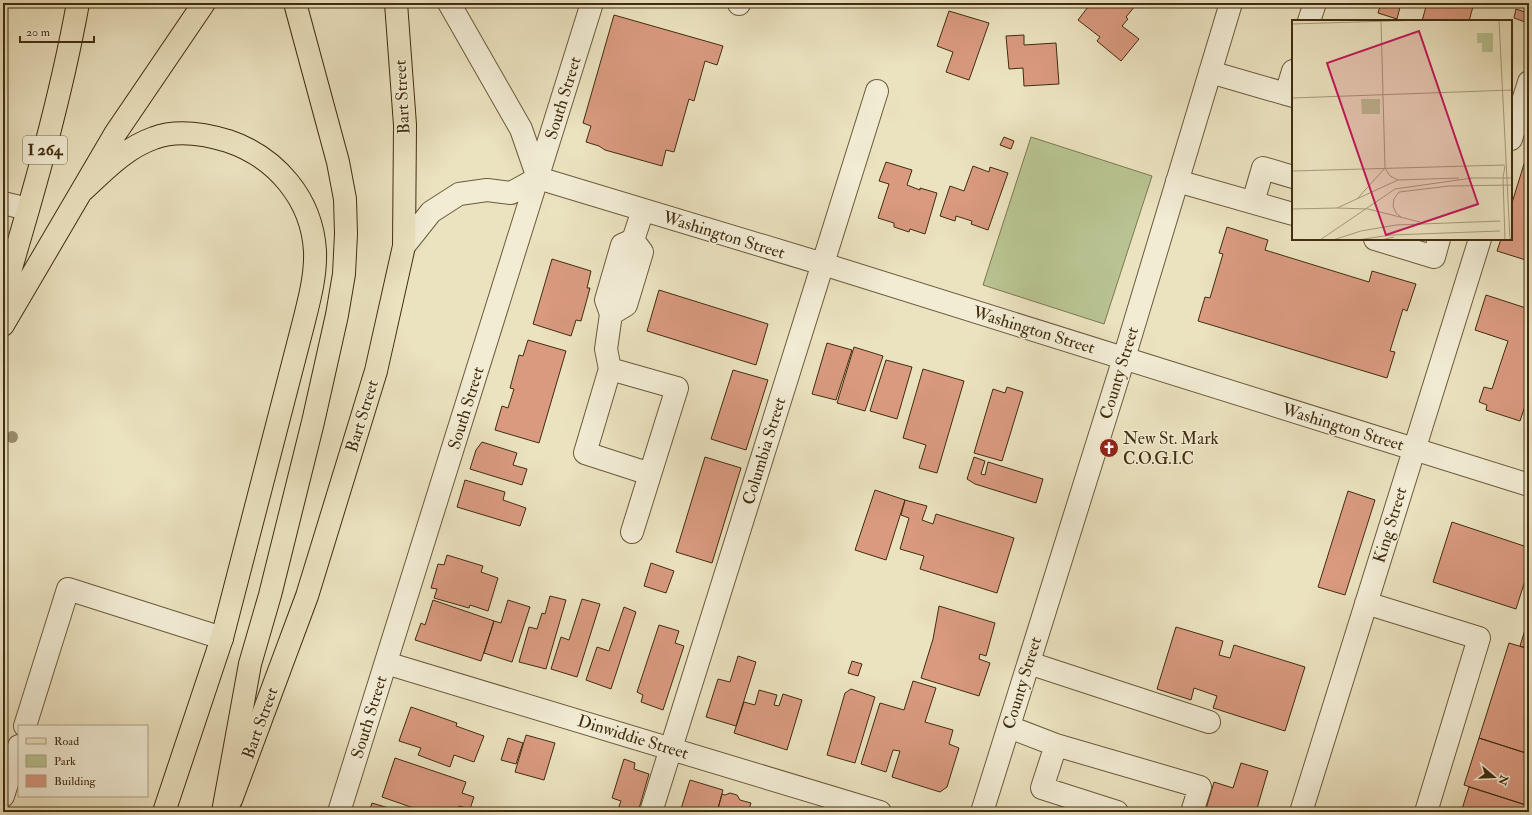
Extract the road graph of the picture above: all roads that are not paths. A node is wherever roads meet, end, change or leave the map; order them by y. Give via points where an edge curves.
1 (78, 3) edge
2 (204, 3) edge
3 (296, 3) edge
4 (396, 3) edge
5 (449, 3) edge
6 (592, 3) edge
7 (1231, 3) edge
8 (1315, 3) edge
9 (1309, 20) edge
10 (1210, 72) junction
11 (1292, 78) edge
12 (1529, 82) edge
13 (877, 91) dead end
14 (1289, 95) edge
15 (1512, 136) edge
16 (1292, 177) edge
17 (538, 178) junction
18 (1177, 181) junction
19 (81, 192) junction
20 (3, 202) edge
21 (1253, 202) junction
22 (28, 209) junction
23 (643, 210) junction
24 (1292, 214) edge
25 (1378, 240) edge
26 (1439, 240) edge
27 (1480, 240) edge
28 (404, 246) junction
29 (823, 264) junction
30 (3, 295) edge
31 (3, 325) edge
32 (1124, 358) junction
33 (610, 369) junction
34 (1414, 449) junction
35 (650, 474) junction
36 (1529, 485) edge
37 (632, 532) dead end
38 (1366, 604) junction
39 (222, 638) junction
40 (386, 662) junction
41 (1029, 663) junction
42 (1209, 722) dead end
43 (25, 725) edge
44 (1009, 727) junction
45 (1056, 744) junction
46 (18, 749) edge
47 (671, 749) junction
48 (3, 796) edge
49 (164, 812) edge
50 (223, 812) edge
51 (227, 812) edge
52 (339, 812) edge
53 (651, 812) edge
54 (880, 812) edge
55 (982, 812) edge
56 (1117, 812) edge
57 (1192, 812) edge
58 (1301, 812) edge
59 (1426, 812) edge

1 - 22 main road, I 264 via 57,104
2 - 19 main road via 115,134
3 - 50 main road via 338,162 345,199 344,274 313,422 250,664
4 - 28 main road, Bart Street via 404,125
5 - 17 street via 521,129
6 - 17 street, South Street
7 - 10 street, County Street
8 - 9 street
10 - 14 street
10 - 18 street, County Street
11 - 14 street
12 - 15 street
13 - 29 street, Columbia Street
16 - 21 street via 1263,168
17 - 23 street, Washington Street
17 - 28 street via 511,193 487,190 459,194 431,212
17 - 40 street, South Street
18 - 21 street
18 - 32 street, County Street
19 - 31 main road
19 - 39 main road via 120,156 138,145 154,137 192,133 240,145 266,160 285,177 310,222 315,250 313,280
20 - 22 street
21 - 24 street
22 - 30 main road, I 264
23 - 29 street, Washington Street
23 - 33 street via 633,240 642,252 626,304 611,314 606,349
25 - 26 street via 1434,257
27 - 34 street, King Street
28 - 51 main road, Bart Street via 376,370 307,596
29 - 32 street, Washington Street
29 - 47 street, Columbia Street
32 - 34 street, Washington Street
32 - 41 street, County Street
33 - 35 street via 585,453
33 - 35 street via 677,388
34 - 36 street, Washington Street
34 - 38 street, King Street
35 - 37 street
38 - 58 street, King Street
38 - 59 street via 1479,638
39 - 43 street via 68,589
39 - 49 main road
40 - 47 street, Dinwiddie Street
40 - 52 street, South Street
41 - 42 street
41 - 44 street, County Street
44 - 45 street
44 - 55 street, County Street
45 - 56 street via 1042,788
45 - 57 street via 1200,787
46 - 48 street
47 - 53 street, Columbia Street
47 - 54 street, Dinwiddie Street

